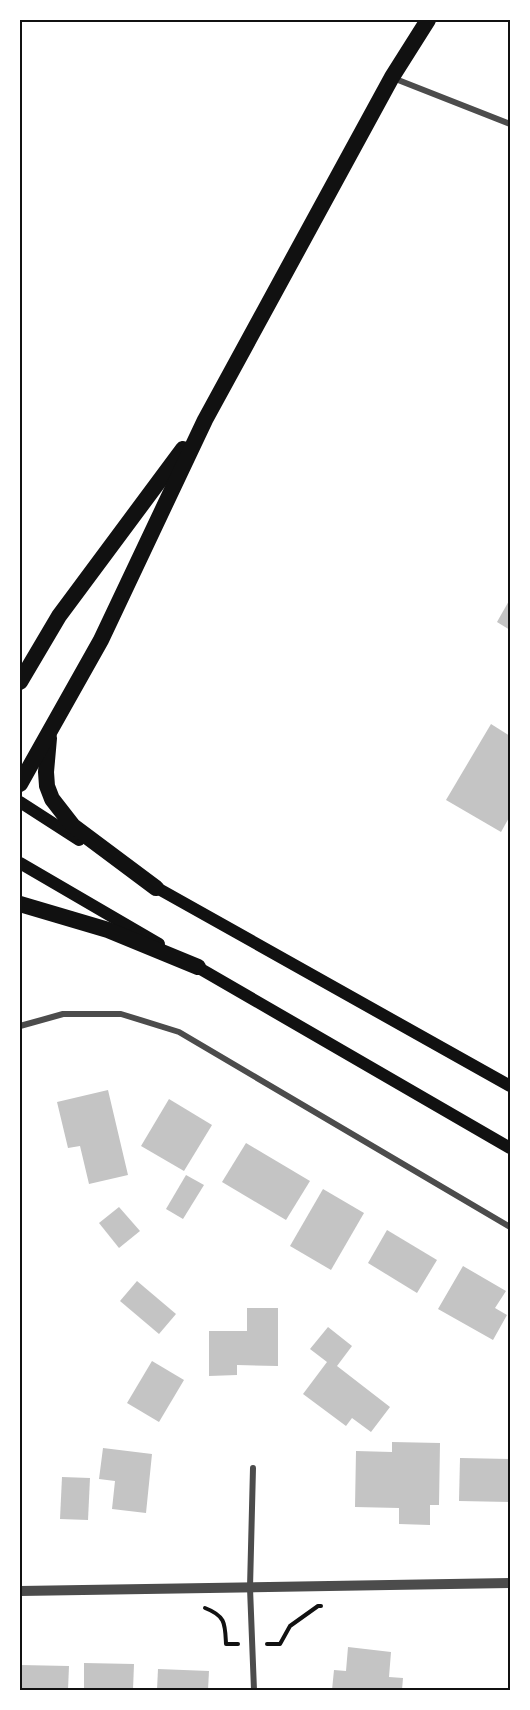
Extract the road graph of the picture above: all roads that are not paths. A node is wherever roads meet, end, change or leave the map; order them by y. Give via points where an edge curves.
1 (428, 20) edge
2 (392, 77) junction
3 (510, 124) edge
4 (205, 420) junction
5 (20, 682) edge
6 (49, 734) junction
7 (20, 784) edge
8 (20, 802) edge
9 (20, 863) edge
10 (156, 888) junction
11 (20, 904) edge
12 (198, 967) junction
13 (20, 1026) edge
14 (510, 1086) edge
15 (510, 1148) edge
16 (510, 1227) edge
17 (253, 1468) dead end
18 (510, 1583) edge
19 (250, 1588) junction
20 (20, 1591) edge
21 (254, 1690) edge

1 - 2 highway
2 - 3 street
2 - 4 highway
4 - 5 highway via 59,616
4 - 6 highway via 100,640
6 - 7 highway
6 - 10 highway via 46,772 52,799 73,826
8 - 10 main road
9 - 12 main road
10 - 14 main road
11 - 12 highway via 108,930
12 - 15 main road
13 - 16 street via 63,1014 121,1014 179,1032
17 - 19 street
18 - 19 street
19 - 20 street
19 - 21 street

